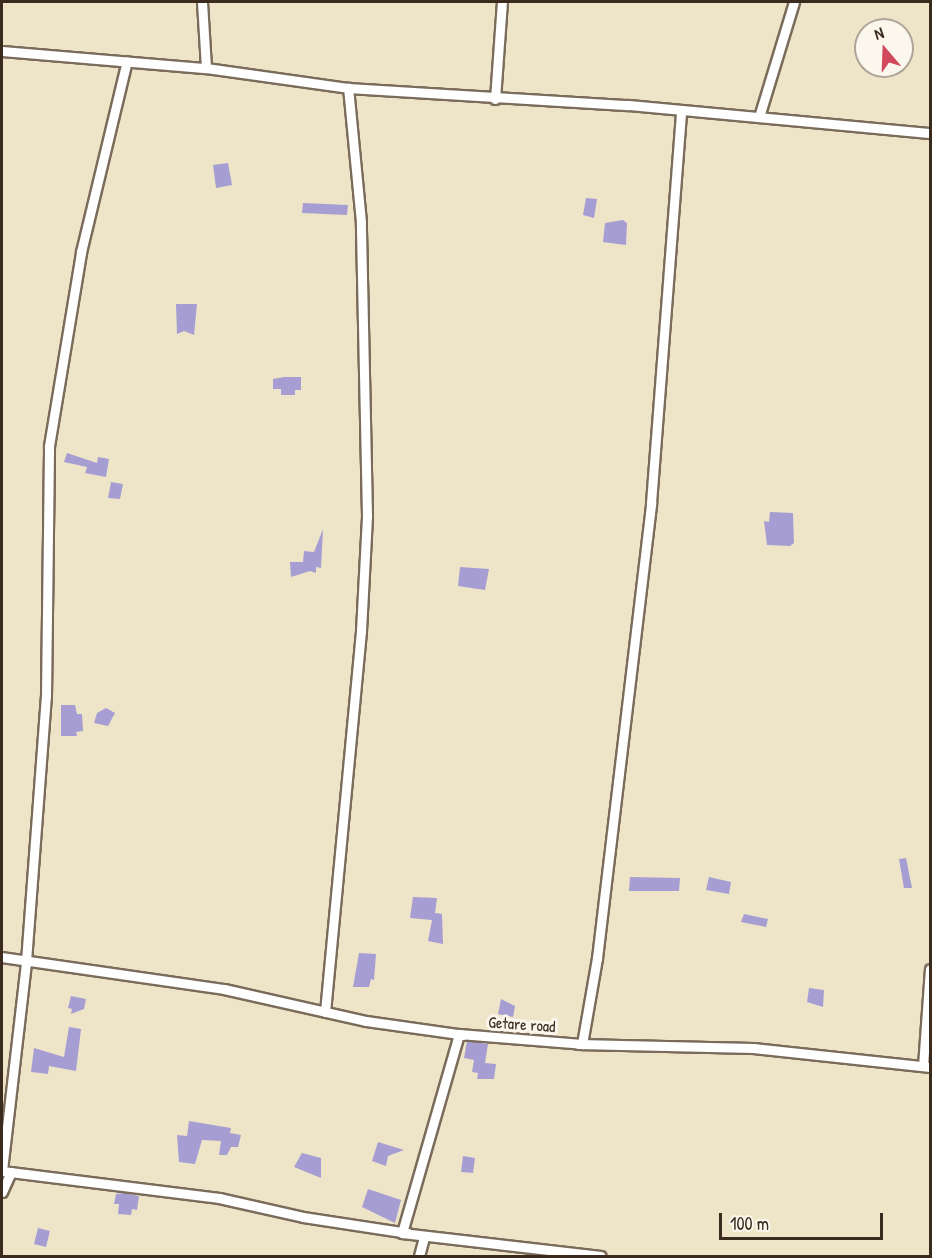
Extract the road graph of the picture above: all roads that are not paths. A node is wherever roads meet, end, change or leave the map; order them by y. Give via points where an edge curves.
1 (202, 2) edge
2 (502, 2) edge
3 (794, 2) edge
4 (2, 51) edge
5 (127, 61) junction
6 (206, 68) junction
7 (348, 88) junction
8 (495, 99) junction
9 (681, 110) junction
10 (759, 117) junction
11 (930, 133) edge
12 (2, 957) edge
13 (26, 961) junction
14 (930, 969) edge
15 (325, 1012) junction
16 (459, 1034) junction
17 (582, 1044) junction
18 (927, 1066) edge
19 (5, 1171) edge
20 (2, 1192) edge
21 (402, 1233) junction
22 (424, 1237) junction
23 (419, 1257) edge
24 (601, 1257) edge
25 (611, 1257) edge

1 - 6 street
2 - 8 street
3 - 10 street
4 - 5 street
5 - 6 street
5 - 13 street via 81,252 49,446 46,696
6 - 7 street
7 - 8 street
7 - 15 street via 361,222 367,516 361,631
8 - 9 street
9 - 10 street
9 - 17 street via 651,503 597,958
10 - 11 street
12 - 13 street
13 - 15 street via 224,989
13 - 19 street
14 - 18 street
15 - 16 street
16 - 17 street
16 - 21 street
17 - 18 street via 753,1048
19 - 20 street
19 - 21 street via 219,1198
21 - 22 street
21 - 25 street
22 - 23 street
22 - 24 street

